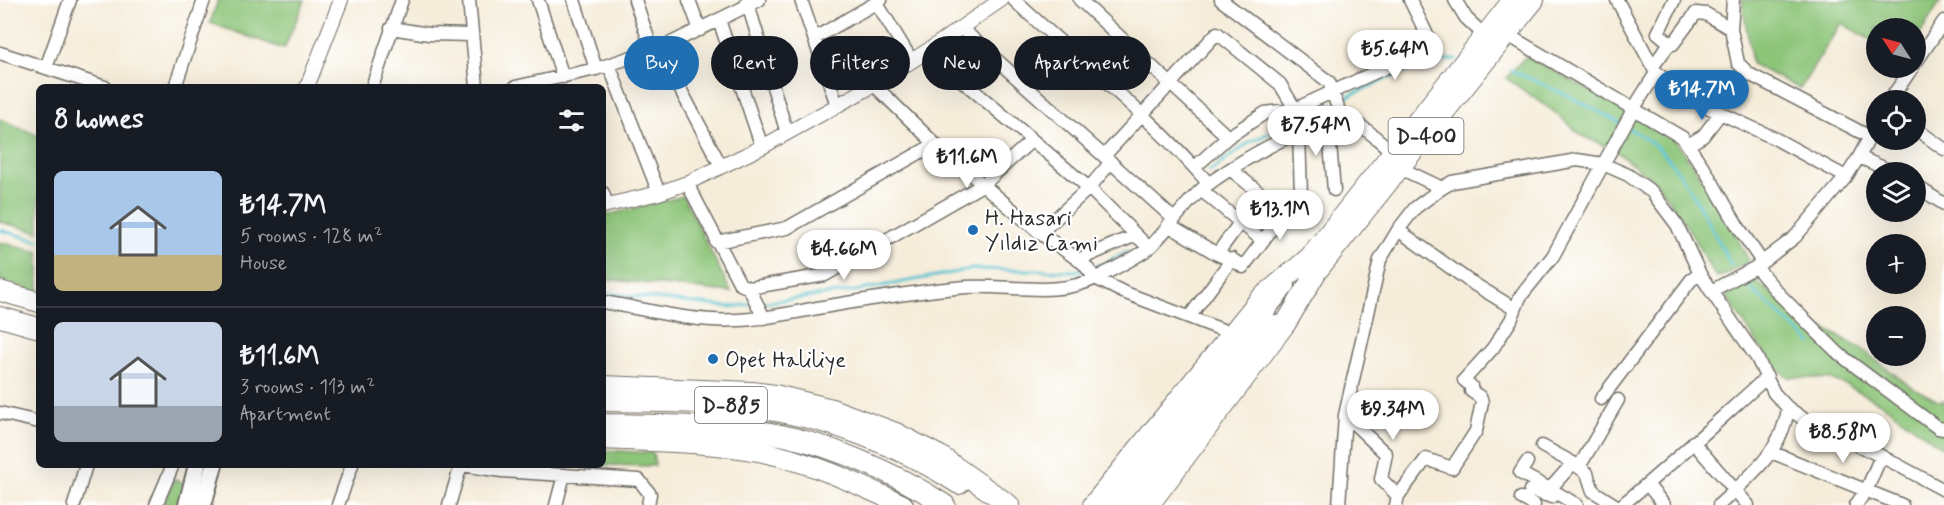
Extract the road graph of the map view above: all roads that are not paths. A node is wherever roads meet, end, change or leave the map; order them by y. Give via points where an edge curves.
1 (70, 0) edge
2 (204, 0) edge
3 (341, 0) edge
4 (402, 0) edge
5 (469, 0) edge
6 (538, 0) edge
7 (573, 0) edge
8 (635, 0) edge
9 (689, 0) edge
10 (801, 0) edge
11 (1001, 0) edge
12 (1014, 0) edge
13 (1080, 0) edge
14 (1221, 0) edge
15 (1410, 0) edge
16 (1455, 0) edge
17 (1513, 0) edge
18 (1534, 0) edge
19 (1618, 0) edge
20 (1674, 0) edge
21 (1733, 0) edge
22 (879, 1) edge
23 (751, 2) edge
24 (719, 20) junction
25 (1944, 21) edge
26 (391, 28) junction
27 (962, 28) junction
28 (1731, 29) junction
29 (700, 30) junction
30 (1506, 34) junction
31 (471, 35) junction
32 (650, 36) edge
33 (686, 36) edge
34 (814, 36) edge
35 (818, 36) edge
36 (950, 36) edge
37 (1485, 36) junction
38 (1670, 43) junction
39 (1926, 47) edge
40 (0, 53) edge
41 (922, 54) edge
42 (624, 60) edge
43 (912, 61) joint
44 (609, 65) junction
45 (46, 68) junction
46 (596, 69) junction
47 (1655, 70) junction
48 (566, 80) edge
49 (96, 84) edge
50 (176, 84) edge
51 (308, 84) edge
52 (373, 84) edge
53 (477, 84) edge
54 (537, 84) edge
55 (1171, 85) junction
56 (679, 90) edge
57 (832, 90) edge
58 (865, 90) edge
59 (879, 90) edge
60 (973, 90) edge
61 (1334, 93) junction
62 (837, 105) junction
63 (1634, 108) junction
64 (1295, 109) junction
65 (1720, 114) junction
66 (1142, 115) junction
67 (1336, 117) junction
68 (787, 133) junction
69 (1299, 133) junction
70 (1866, 135) edge
71 (1926, 136) edge
72 (1228, 137) junction
73 (1032, 140) junction
74 (935, 144) junction
75 (1866, 144) edge
76 (1688, 145) junction
77 (762, 147) junction
78 (1944, 149) edge
79 (1859, 157) junction
80 (1107, 159) junction
81 (1396, 160) junction
82 (1870, 162) edge
83 (1604, 164) junction
84 (721, 166) junction
85 (1195, 167) junction
86 (1230, 169) junction
87 (1846, 177) junction
88 (687, 183) junction
89 (984, 184) junction
90 (1205, 187) junction
91 (1089, 188) junction
92 (1442, 188) junction
93 (1334, 190) dead end
94 (1926, 192) edge
95 (658, 193) junction
96 (606, 201) edge
97 (1944, 204) edge
98 (1171, 222) junction
99 (1240, 222) junction
100 (1398, 230) junction
101 (1040, 233) junction
102 (1136, 235) junction
103 (1262, 240) junction
104 (716, 242) junction
105 (1149, 248) junction
106 (1217, 254) junction
107 (1232, 259) junction
108 (1759, 264) junction
109 (1313, 265) junction
110 (1087, 269) junction
111 (1700, 274) junction
112 (749, 288) junction
113 (0, 291) edge
114 (1711, 291) junction
115 (36, 301) edge
116 (606, 303) edge
117 (1515, 309) junction
118 (1190, 316) junction
119 (0, 317) edge
120 (764, 318) junction
121 (36, 327) edge
122 (1233, 334) junction
123 (1767, 377) junction
124 (606, 386) edge
125 (1601, 399) dead end
126 (1618, 400) dead end
127 (606, 401) edge
128 (1788, 408) junction
129 (0, 414) edge
130 (1345, 416) junction
131 (36, 421) edge
132 (606, 424) edge
133 (1944, 429) edge
134 (606, 439) edge
135 (1693, 442) junction
136 (1542, 446) dead end
137 (1772, 452) junction
138 (1881, 456) junction
139 (1527, 462) dead end
140 (1576, 465) junction
141 (85, 468) edge
142 (169, 468) edge
143 (213, 468) edge
144 (351, 468) edge
145 (461, 468) edge
146 (482, 468) edge
147 (196, 470) edge
148 (564, 475) junction
149 (1647, 484) junction
150 (1550, 489) junction
151 (1867, 489) junction
152 (1944, 490) edge
153 (1734, 491) junction
154 (1397, 501) edge
155 (1004, 504) edge
156 (1097, 504) edge
157 (74, 505) edge
158 (156, 505) edge
159 (186, 505) edge
160 (203, 505) edge
161 (338, 505) edge
162 (449, 505) edge
163 (555, 505) edge
164 (648, 505) edge
165 (903, 505) edge
166 (945, 505) edge
167 (1129, 505) edge
168 (1149, 505) edge
169 (1339, 505) edge
170 (1534, 505) edge
171 (1575, 505) edge
172 (1615, 505) edge
173 (1622, 505) edge
174 (1664, 505) edge
175 (1719, 505) edge
176 (1748, 505) edge
177 (1856, 505) edge
178 (1902, 505) edge

1 - 45 street
2 - 50 street
3 - 51 street
4 - 26 street
5 - 31 street
6 - 48 street
7 - 46 street
8 - 32 street
9 - 29 street
10 - 34 street
11 - 27 street
12 - 66 street
13 - 55 street
14 - 61 street via 1329,82
15 - 61 street via 1431,44 1428,48
16 - 37 street via 1466,18
17 - 37 highway, D-400
18 - 30 highway, D-400
19 - 47 street
20 - 38 street via 1658,33
21 - 28 street
22 - 35 street
22 - 43 street
23 - 24 street
23 - 68 street
24 - 29 street
24 - 77 street
25 - 39 street
26 - 31 street
26 - 52 street
27 - 36 street
27 - 80 street
28 - 38 street via 1706,14 1696,13
28 - 70 street via 1738,63 1749,74
29 - 33 street
30 - 63 street
30 - 81 highway, D-400
31 - 53 street
37 - 81 highway, D-400
38 - 47 street
40 - 45 street
41 - 43 street
42 - 44 street
44 - 46 street
44 - 95 street
45 - 49 street
46 - 48 street
47 - 63 street
47 - 65 street
48 - 54 street
55 - 64 street via 1217,33 1280,84
55 - 66 street
55 - 72 street
56 - 84 street
57 - 62 street
58 - 62 street
59 - 74 street
60 - 73 street
61 - 64 street
61 - 67 street
62 - 68 street
63 - 76 street
63 - 83 street
64 - 72 street via 1265,113
65 - 76 street via 1703,136
65 - 87 street
66 - 80 street
66 - 85 street
67 - 69 street
67 - 81 street via 1357,124
67 - 93 street
68 - 77 street
69 - 86 street
69 - 103 street via 1301,195
71 - 78 street
72 - 85 street
73 - 89 street
73 - 91 street
74 - 89 street
74 - 104 street via 787,228
75 - 79 street
76 - 108 street
77 - 84 street
79 - 82 street
79 - 87 street
80 - 91 street
80 - 98 street
81 - 92 street
81 - 109 highway, D-400
83 - 92 street via 1577,160 1452,182
83 - 111 street via 1628,175 1662,203
83 - 117 street via 1553,256
84 - 88 street
85 - 90 street
86 - 90 street
86 - 99 street via 1261,194
87 - 108 street via 1795,237
88 - 95 street
88 - 104 street
89 - 101 street
89 - 112 street via 825,275
90 - 98 street
90 - 99 street
91 - 101 street
91 - 102 street
92 - 100 street via 1415,208
94 - 97 street
95 - 96 street
98 - 105 street
98 - 106 street
99 - 103 street
99 - 106 street
100 - 117 street
100 - 130 street via 1380,260
101 - 110 street
102 - 105 street
102 - 110 street
103 - 107 street via 1243,267
104 - 112 street via 740,284
105 - 110 street
106 - 107 street
107 - 118 street
108 - 114 street
108 - 133 street via 1779,294 1839,354
109 - 122 highway, D-400 via 1260,299
109 - 156 main road via 1267,307
109 - 167 main road
109 - 168 highway, D-400 via 1286,323
110 - 118 street via 1123,292
110 - 120 street via 1076,286 915,291
111 - 114 street
111 - 125 street via 1691,280
112 - 120 street
113 - 115 highway
114 - 123 street
116 - 120 street via 694,318
117 - 154 street via 1493,348 1464,380 1482,402 1476,431 1452,468 1426,459
118 - 122 street
119 - 121 highway
122 - 156 highway, D-400
123 - 128 street via 1774,393
123 - 135 street
124 - 155 highway via 752,392 832,409 896,433 940,456
126 - 140 street
127 - 155 highway, D-885 via 752,407 805,418 899,451
128 - 137 street via 1783,431
128 - 138 street
129 - 131 street
130 - 154 street via 1386,454 1381,479
130 - 169 street
132 - 166 highway, D-885 via 712,426 766,432 810,443 890,473
134 - 165 highway via 693,442 757,451 851,481
135 - 149 street
135 - 153 street
136 - 140 street
137 - 151 street
137 - 153 street
138 - 151 street
138 - 152 street
139 - 150 street via 1520,473
140 - 150 street
140 - 172 street via 1587,473 1593,491
141 - 157 street
142 - 158 street
143 - 160 main road
144 - 161 street
145 - 162 street
146 - 148 street
147 - 159 main road
148 - 163 street
148 - 164 street via 639,480 650,494
149 - 173 street
149 - 174 street
150 - 171 street
151 - 177 street
151 - 178 street
153 - 175 street
153 - 176 street
170 - 171 street via 1526,494

